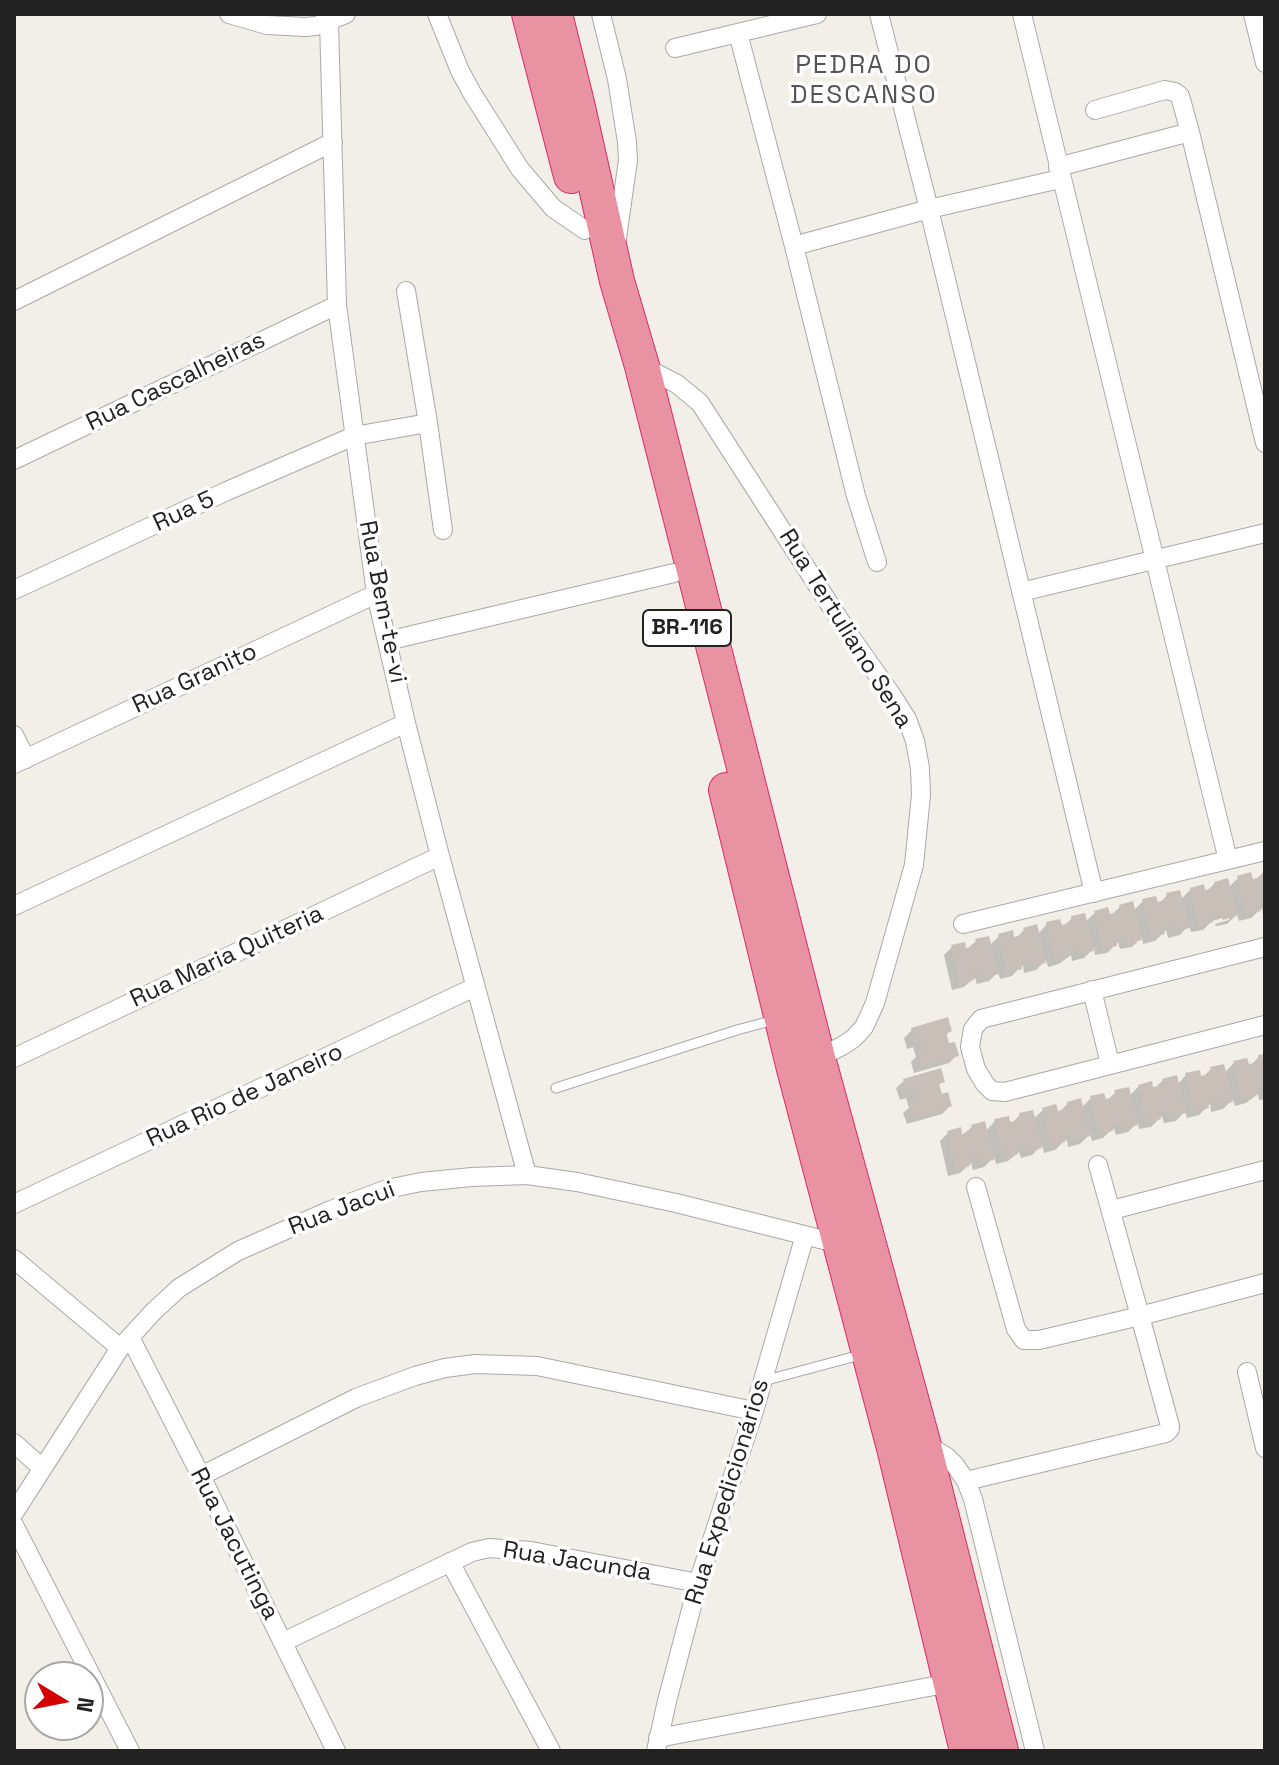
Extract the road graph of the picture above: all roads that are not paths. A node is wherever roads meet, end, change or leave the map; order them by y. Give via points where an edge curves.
1 (229, 14) edge
2 (437, 14) edge
3 (529, 14) edge
4 (555, 14) edge
5 (601, 14) edge
6 (817, 14) edge
7 (879, 14) edge
8 (1022, 14) edge
9 (334, 17) edge
10 (1258, 17) edge
11 (738, 33) junction
12 (675, 48) dead end
13 (1265, 63) edge
14 (1095, 110) dead end
15 (1190, 132) junction
16 (333, 142) junction
17 (1059, 173) junction
18 (929, 209) junction
19 (585, 230) junction
20 (794, 246) junction
21 (617, 281) junction
22 (406, 291) dead end
23 (14, 301) edge
24 (337, 305) junction
25 (642, 366) junction
26 (428, 423) junction
27 (354, 436) junction
28 (1265, 443) edge
29 (14, 460) edge
30 (443, 530) dead end
31 (1265, 533) edge
32 (1155, 559) junction
33 (877, 562) dead end
34 (674, 573) junction
35 (14, 590) edge
36 (1021, 592) junction
37 (376, 594) junction
38 (387, 641) junction
39 (406, 723) junction
40 (14, 735) edge
41 (20, 762) edge
42 (1265, 851) edge
43 (440, 856) junction
44 (1228, 860) junction
45 (1094, 893) junction
46 (14, 906) edge
47 (963, 924) dead end
48 (1264, 953) edge
49 (475, 987) junction
50 (1092, 990) junction
51 (782, 1018) junction
52 (1265, 1025) edge
53 (14, 1058) edge
54 (818, 1058) junction
55 (1110, 1064) junction
56 (556, 1088) dead end
57 (1098, 1165) dead end
58 (1265, 1170) edge
59 (527, 1175) junction
60 (976, 1187) dead end
61 (14, 1204) edge
62 (1112, 1210) junction
63 (805, 1235) junction
64 (840, 1244) junction
65 (14, 1259) edge
66 (1265, 1283) edge
67 (1140, 1316) junction
68 (125, 1343) junction
69 (869, 1352) junction
70 (1247, 1372) dead end
71 (763, 1381) junction
72 (754, 1411) junction
73 (14, 1443) edge
74 (908, 1445) junction
75 (1265, 1448) edge
76 (42, 1468) junction
77 (201, 1476) junction
78 (966, 1481) junction
79 (14, 1513) edge
80 (14, 1525) edge
81 (450, 1562) junction
82 (698, 1583) junction
83 (283, 1642) junction
84 (950, 1683) junction
85 (657, 1745) edge
86 (130, 1751) edge
87 (336, 1751) edge
88 (551, 1751) edge
89 (967, 1751) edge
90 (1001, 1751) edge
91 (1035, 1751) edge

1 - 9 street via 288,27 316,26
2 - 19 street via 460,71 520,169 553,208
3 - 19 highway, BR-116
4 - 21 highway
5 - 21 street via 628,160
6 - 11 street
7 - 18 street
8 - 17 street
9 - 16 street, Rua Bem-te-vi
10 - 13 street
11 - 12 street
11 - 20 street
14 - 15 street via 1165,90 1175,92
15 - 17 street
15 - 28 street
16 - 23 street
16 - 24 street, Rua Bem-te-vi
17 - 18 street
17 - 32 street
18 - 20 street
18 - 36 street
19 - 34 highway, BR-116
20 - 33 street
21 - 25 highway
22 - 26 street
24 - 27 street, Rua Bem-te-vi
24 - 29 street, Rua Cascalheiras
25 - 54 highway
25 - 54 street, Rua Tertuliano Sena via 700,403 907,719 915,741 921,795 914,865 875,1003 854,1038
26 - 27 street, Rua 5
26 - 30 street
27 - 35 street, Rua 5
27 - 37 street, Rua Bem-te-vi
31 - 32 street
32 - 36 street
32 - 44 street
34 - 38 street
34 - 51 highway, BR-116
36 - 45 street
37 - 38 street, Rua Bem-te-vi
37 - 41 street, Rua Granito
38 - 39 street, Rua Bem-te-vi
39 - 43 street, Rua Bem-te-vi
39 - 46 street
40 - 41 street
42 - 44 street
43 - 49 street, Rua Bem-te-vi
43 - 53 street, Rua Maria Quiteria
44 - 45 street
45 - 47 street
48 - 50 street
49 - 59 street, Rua Bem-te-vi
49 - 61 street, Rua Rio de Janeiro
50 - 55 street
50 - 55 street via 981,1019 970,1047 985,1084 999,1092
51 - 56 lane
51 - 64 highway, BR-116
52 - 55 street
54 - 74 highway
57 - 62 street
58 - 62 street
59 - 63 street, Rua Jacui via 634,1194
59 - 68 street, Rua Jacui via 405,1184 331,1210 211,1267 179,1288
60 - 67 street via 1021,1337 1039,1340
62 - 67 street
63 - 64 street, Rua Jacui
63 - 71 street, Rua Expedicionários
64 - 69 highway
65 - 68 street
66 - 67 street
67 - 78 street via 1169,1431
68 - 76 street, Rua Jacui
68 - 77 street, Rua Jacutinga
69 - 71 lane
69 - 74 highway
70 - 75 street
71 - 72 street, Rua Expedicionários
72 - 77 street via 537,1366 475,1364 415,1376 356,1398
72 - 82 street, Rua Expedicionários
73 - 76 street
74 - 78 street via 947,1457
74 - 84 highway
74 - 90 highway
76 - 79 street, Rua Jacui
77 - 83 street, Rua Jacutinga
78 - 91 street
80 - 86 street
81 - 82 street, Rua Jacunda via 489,1548 531,1551
81 - 83 street, Rua Jacunda
81 - 88 street
82 - 85 street, Rua Expedicionários
83 - 87 street, Rua Jacutinga
84 - 85 street
84 - 89 highway

